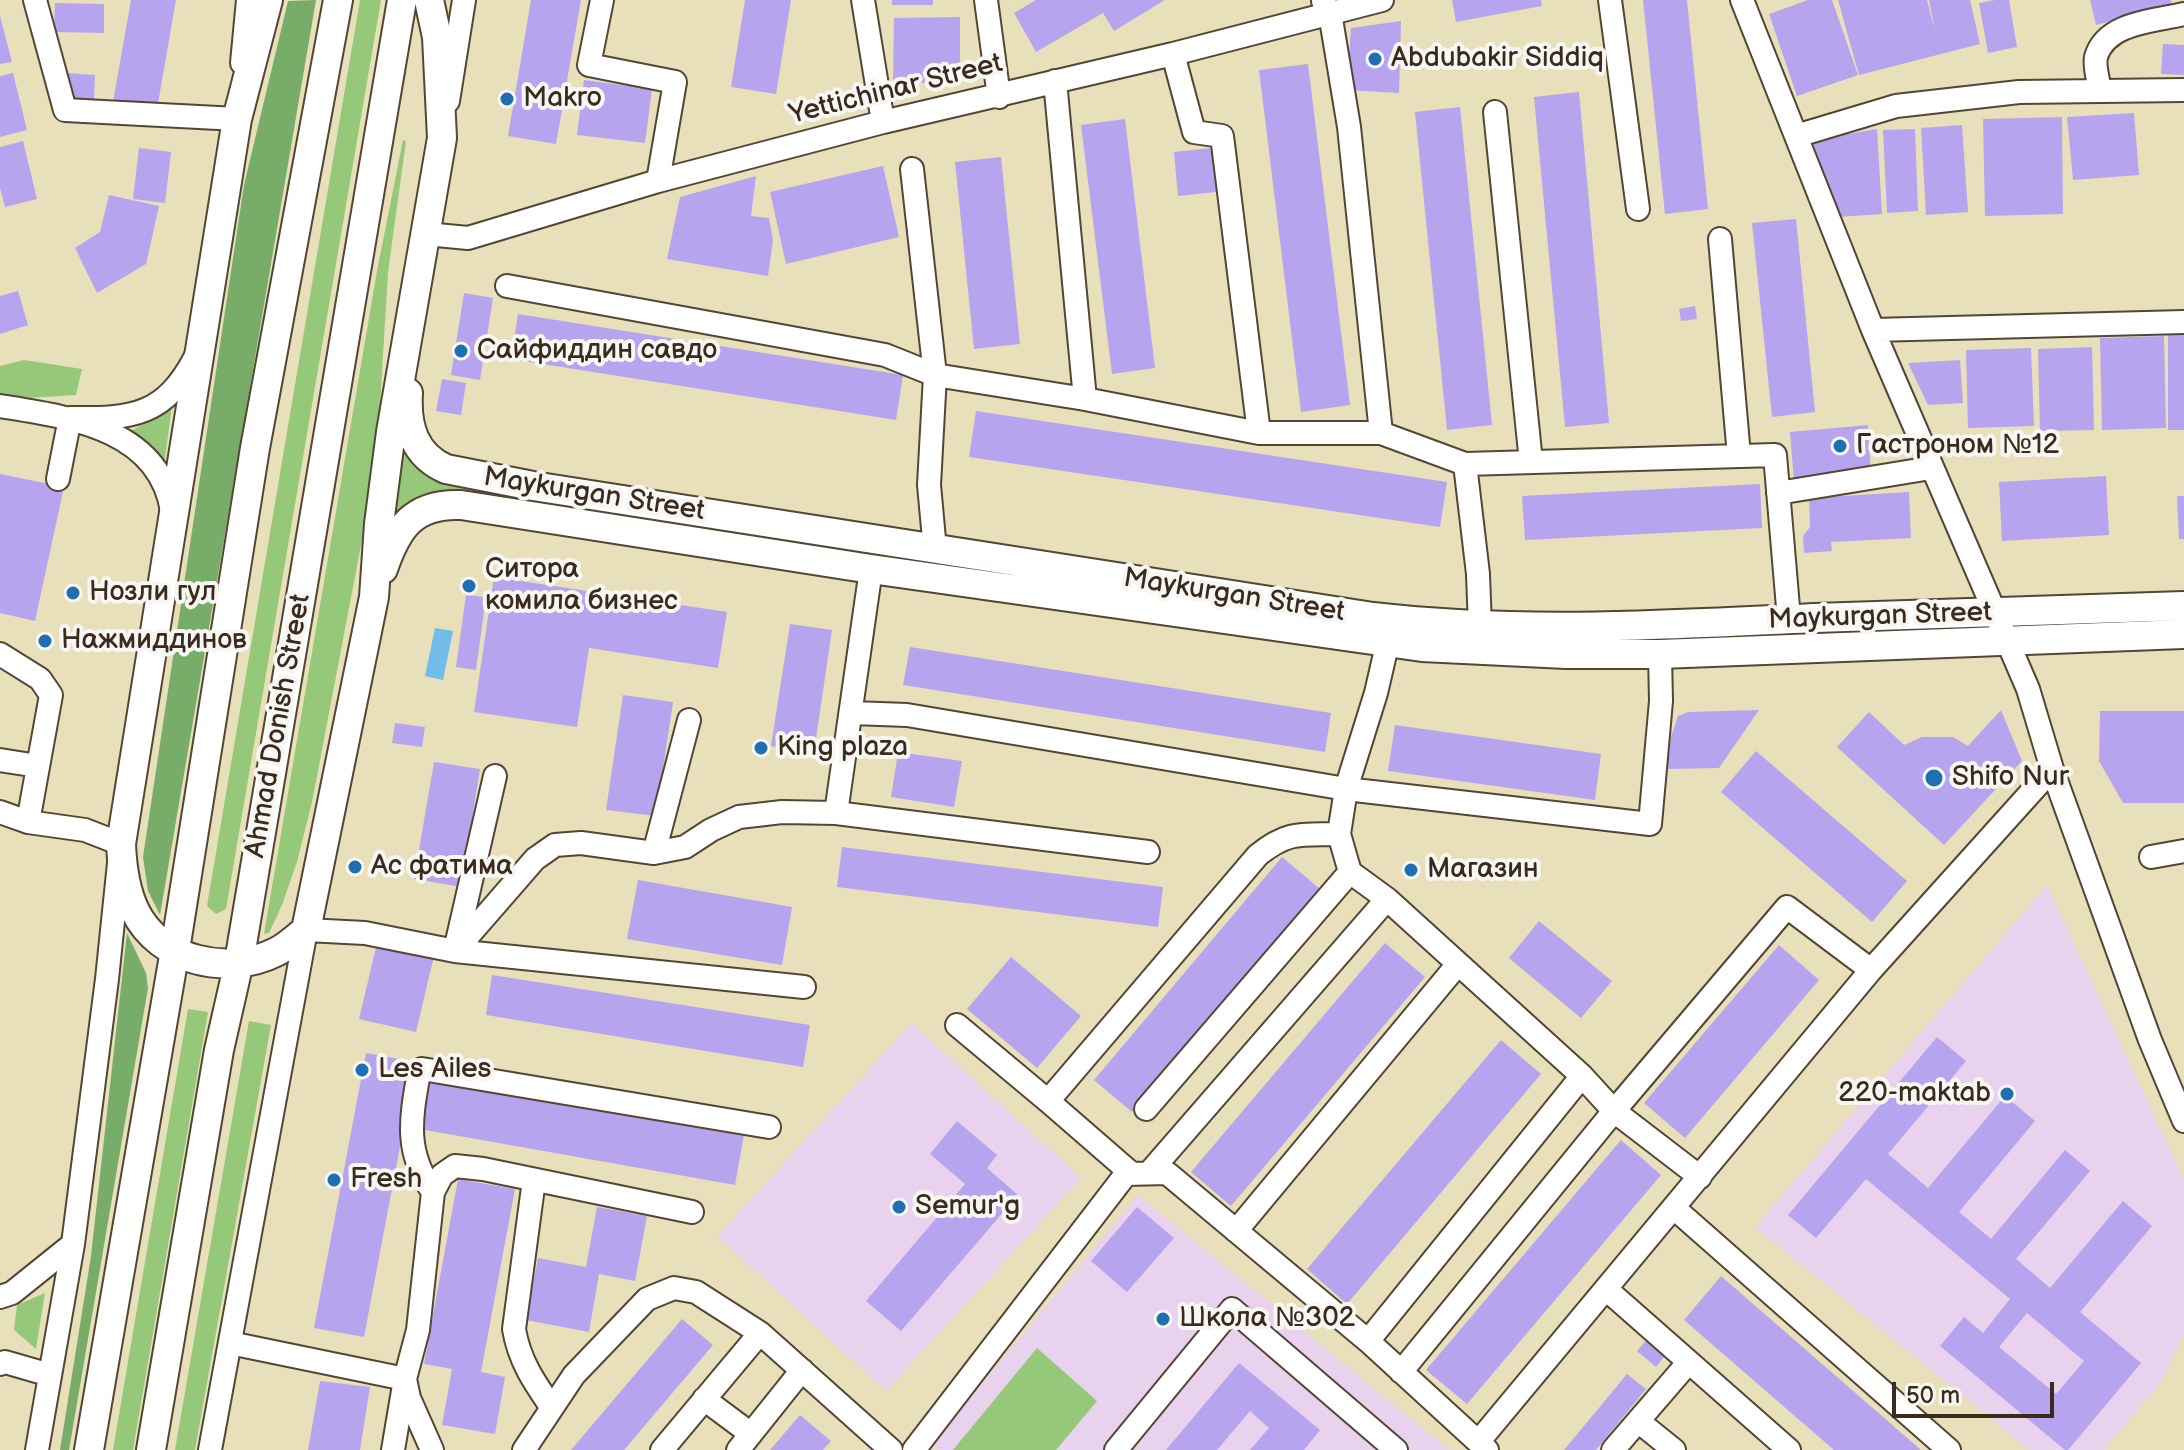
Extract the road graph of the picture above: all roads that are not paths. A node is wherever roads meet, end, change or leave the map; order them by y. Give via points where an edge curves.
1 (35, 0) edge
2 (248, 0) edge
3 (268, 0) edge
4 (338, 0) edge
5 (402, 0) edge
6 (429, 0) edge
7 (464, 0) edge
8 (602, 0) edge
9 (863, 0) edge
10 (986, 0) edge
11 (1382, 0) edge
12 (1610, 0) edge
13 (1742, 0) edge
14 (1326, 7) edge
15 (2184, 14) edge
16 (1173, 54) junction
17 (1055, 81) junction
18 (2100, 89) junction
19 (2184, 90) edge
20 (999, 97) junction
21 (1495, 112) dead end
22 (237, 119) junction
23 (883, 122) junction
24 (1796, 136) junction
25 (442, 138) junction
26 (912, 169) dead end
27 (658, 181) junction
28 (1638, 209) dead end
29 (426, 234) junction
30 (1720, 239) dead end
31 (507, 286) dead end
32 (2184, 322) edge
33 (1873, 330) junction
34 (411, 332) junction
35 (200, 348) junction
36 (935, 375) junction
37 (1085, 399) junction
38 (0, 406) edge
39 (70, 418) junction
40 (1259, 433) junction
41 (1381, 433) junction
42 (1739, 456) junction
43 (1531, 462) junction
44 (1465, 464) junction
45 (1931, 468) junction
46 (58, 479) dead end
47 (1778, 493) junction
48 (173, 519) junction
49 (935, 550) junction
50 (871, 569) junction
51 (374, 597) junction
52 (2184, 606) edge
53 (1994, 612) junction
54 (1789, 619) junction
55 (1480, 627) junction
56 (2184, 634) edge
57 (1388, 641) junction
58 (2007, 641) junction
59 (0, 654) edge
60 (1660, 654) junction
61 (852, 713) junction
62 (689, 720) dead end
63 (0, 760) edge
64 (38, 766) junction
65 (2052, 769) junction
66 (495, 776) dead end
67 (1346, 789) junction
68 (0, 812) edge
69 (836, 813) junction
70 (28, 822) junction
71 (1339, 834) junction
72 (121, 844) junction
73 (2184, 851) edge
74 (1148, 852) dead end
75 (654, 853) junction
76 (2151, 857) dead end
77 (1350, 872) junction
78 (1387, 899) junction
79 (306, 930) junction
80 (175, 950) junction
81 (455, 951) junction
82 (239, 962) junction
83 (1458, 964) junction
84 (1871, 970) junction
85 (804, 987) dead end
86 (957, 1025) dead end
87 (1582, 1076) junction
88 (2178, 1091) edge
89 (1048, 1101) junction
90 (1146, 1109) dead end
91 (1614, 1111) junction
92 (2184, 1121) edge
93 (769, 1127) dead end
94 (1140, 1174) junction
95 (1700, 1177) junction
96 (534, 1180) junction
97 (433, 1192) junction
98 (1674, 1208) junction
99 (692, 1212) dead end
100 (1236, 1231) junction
101 (73, 1244) junction
102 (1606, 1289) junction
103 (0, 1297) edge
104 (760, 1333) junction
105 (1368, 1341) junction
106 (230, 1343) junction
107 (2, 1357) edge
108 (1688, 1363) junction
109 (802, 1370) junction
110 (1401, 1372) junction
111 (50, 1375) junction
112 (405, 1379) junction
113 (704, 1399) junction
114 (552, 1408) junction
115 (1638, 1421) junction
116 (744, 1442) edge
117 (1483, 1446) edge
118 (37, 1450) edge
119 (89, 1450) edge
120 (151, 1450) edge
121 (210, 1450) edge
122 (393, 1450) edge
123 (432, 1450) edge
124 (524, 1450) edge
125 (662, 1450) edge
126 (891, 1450) edge
127 (914, 1450) edge
128 (1116, 1450) edge
129 (1396, 1450) edge
130 (1613, 1450) edge
131 (1674, 1450) edge
132 (1789, 1450) edge
133 (1949, 1450) edge

1 - 22 street via 65,110
2 - 22 street
3 - 22 main road
4 - 80 main road via 255,448
5 - 82 main road, Ahmad Donish Street
6 - 25 main road via 437,37
7 - 25 street
8 - 27 street via 589,65 675,82
9 - 23 street
10 - 20 street
11 - 14 street, Yettichinаr Street
12 - 28 street
13 - 24 street
14 - 16 street, Yettichinаr Street
14 - 41 street via 1349,127
15 - 18 street via 2117,30 2095,59
16 - 17 street, Yettichinаr Street
16 - 40 street via 1194,132 1222,136
17 - 20 street, Yettichinаr Street
17 - 37 street
18 - 19 street
18 - 24 street via 1896,106
20 - 23 street, Yettichinаr Street
21 - 43 street
22 - 35 main road
23 - 27 street, Yettichinаr Street
24 - 33 street
25 - 29 main road
26 - 36 street
27 - 29 street, Yettichinаr Street via 468,238
29 - 34 main road
30 - 42 street
31 - 36 street via 885,355
32 - 33 street
33 - 45 street
34 - 49 main road, Maykurgan Street via 409,425 421,453 446,469
34 - 51 main road via 391,432
35 - 39 street via 189,371 155,408 127,416
35 - 48 main road
36 - 37 street
36 - 49 street via 929,485
37 - 40 street
38 - 39 street
39 - 46 street
39 - 48 street via 146,454 164,484
40 - 41 street
41 - 44 street
42 - 43 street
42 - 47 street via 1775,455
43 - 44 street
44 - 55 street
45 - 47 street
45 - 53 street
47 - 54 street
48 - 72 main road
49 - 55 main road, Maykurgan Street via 1373,617
50 - 51 main road, Maykurgan Street via 444,504 428,508 403,526
50 - 57 main road, Maykurgan Street
50 - 61 street
51 - 79 main road
52 - 53 main road, Maykurgan Street
53 - 54 main road, Maykurgan Street
53 - 58 street
54 - 55 main road, Maykurgan Street
56 - 58 main road, Maykurgan Street
57 - 60 main road, Maykurgan Street via 1480,652
57 - 67 street
58 - 60 main road, Maykurgan Street
58 - 65 street
59 - 64 street via 40,679 51,695
60 - 67 street via 1650,824
61 - 67 street via 907,715
61 - 69 street
62 - 75 street
63 - 64 street
64 - 70 street
65 - 84 street
65 - 88 street via 2150,1040
66 - 81 street
67 - 71 street
68 - 70 street
69 - 74 street
69 - 75 street via 739,817 685,847
70 - 72 street via 85,830
71 - 77 street
71 - 89 street via 1278,839 1258,855
72 - 80 main road via 135,911 143,925
72 - 101 street
73 - 76 street
75 - 81 street via 581,843 555,845 535,859
77 - 78 street
77 - 90 street
78 - 83 street
78 - 94 street
79 - 81 street via 365,933
79 - 82 main road via 278,952
79 - 106 street
80 - 82 main road via 214,964
80 - 119 main road
81 - 85 street
82 - 120 main road, Ahmad Donish Street via 219,1050
83 - 87 street
83 - 100 street
84 - 91 street via 1787,907
84 - 95 street
86 - 89 street
87 - 91 street
87 - 105 street
88 - 92 street
89 - 94 street
91 - 95 street
91 - 110 street
93 - 97 street via 422,1069 411,1137
94 - 100 street via 1167,1173
94 - 127 street via 1126,1174
95 - 98 street
96 - 97 street via 455,1166 442,1175
96 - 99 street
96 - 114 street via 514,1329 529,1377
97 - 112 street via 418,1330
98 - 102 street
98 - 133 street
100 - 105 street
101 - 103 street
101 - 111 street
102 - 108 street
102 - 117 street
104 - 109 street
104 - 113 street
104 - 114 street via 696,1292 674,1288 647,1299 574,1375
105 - 110 street
106 - 112 street
106 - 121 street
107 - 111 street
108 - 115 street
108 - 132 street
109 - 116 street
109 - 126 street
110 - 117 street
111 - 118 street
112 - 122 street
112 - 123 street
113 - 116 street
113 - 125 street
114 - 124 street
115 - 130 street
115 - 131 street
128 - 129 street via 1232,1309

